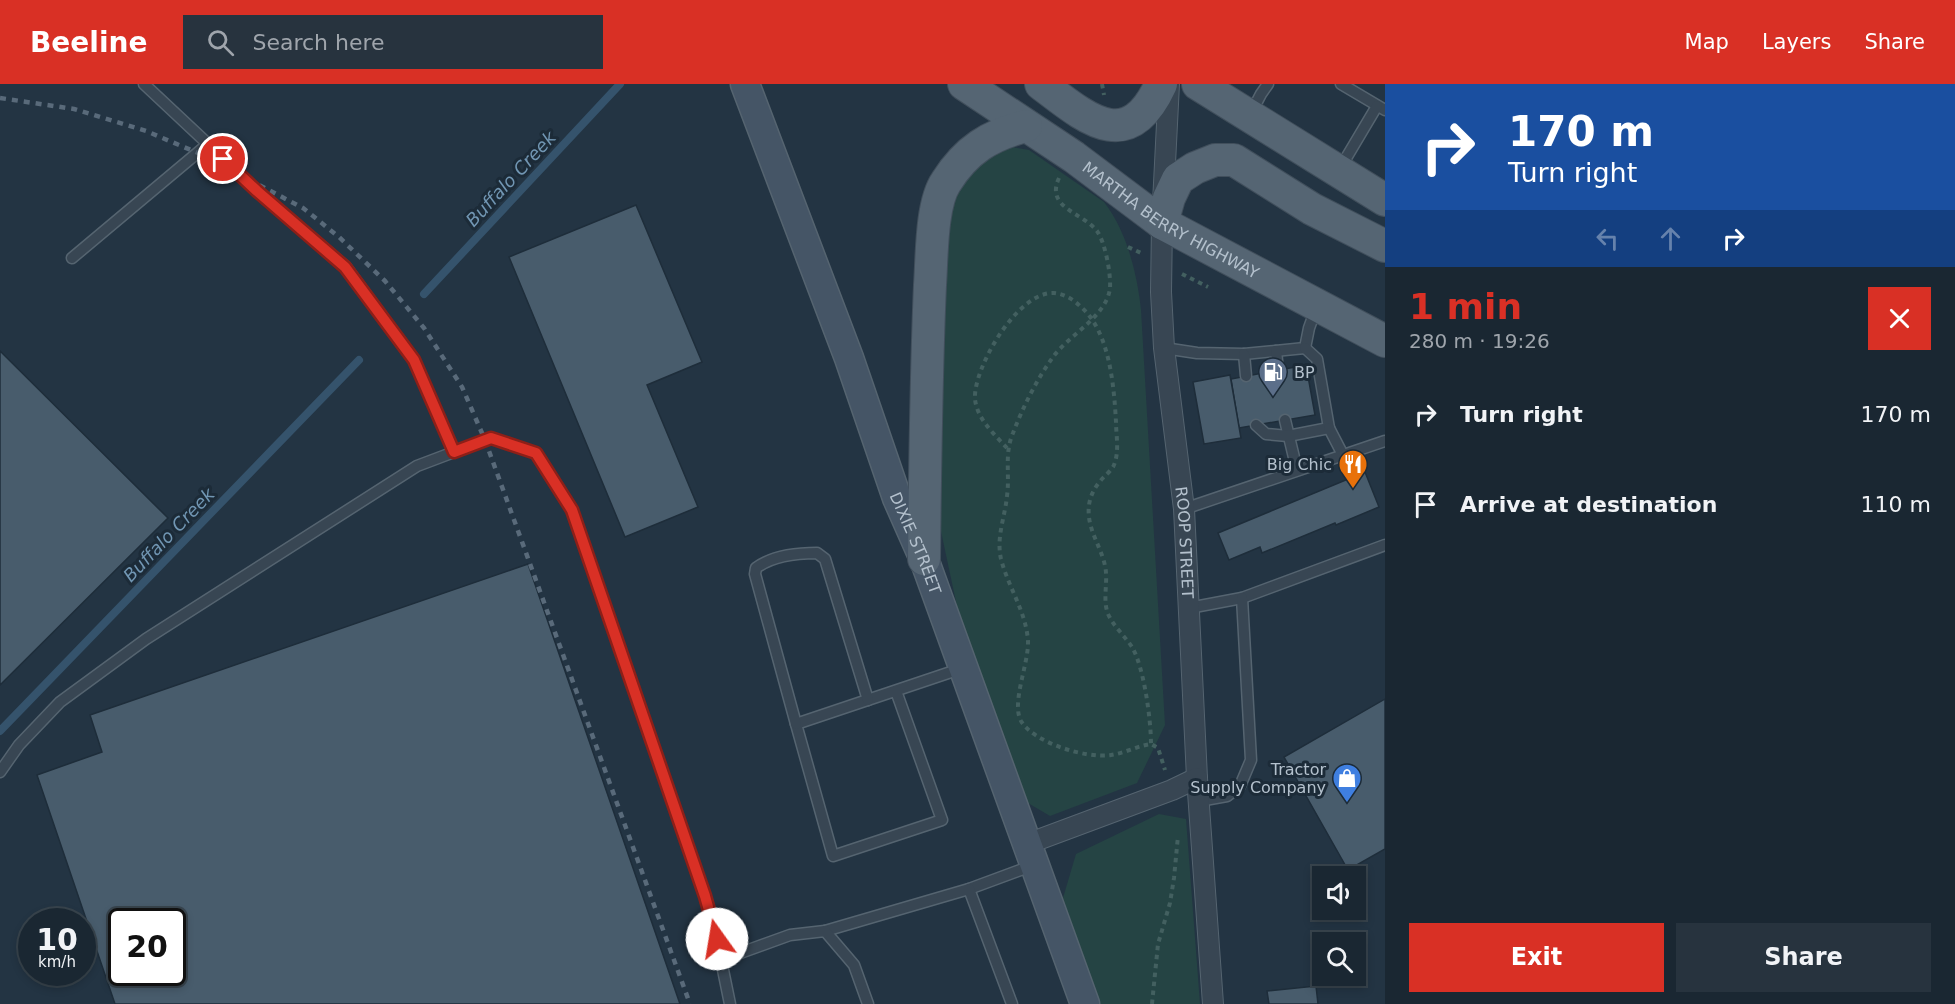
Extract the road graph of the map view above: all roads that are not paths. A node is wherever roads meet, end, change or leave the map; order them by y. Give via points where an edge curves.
1 (144, 84) edge
2 (745, 84) edge
3 (964, 84) edge
4 (1041, 84) edge
5 (1161, 84) edge
6 (1168, 84) edge
7 (1198, 84) edge
8 (1269, 84) edge
9 (1341, 84) edge
10 (1381, 108) edge
11 (1250, 116) junction
12 (1026, 126) junction
13 (208, 144) junction
14 (1339, 171) junction
15 (1385, 200) edge
16 (1162, 223) junction
17 (1385, 246) edge
18 (72, 258) dead end
19 (1317, 306) junction
20 (1385, 340) edge
21 (1164, 348) junction
22 (1305, 348) junction
23 (1276, 351) junction
24 (1244, 354) junction
25 (1278, 370) dead end
26 (1246, 376) dead end
27 (1284, 420) dead end
28 (1256, 425) dead end
29 (1329, 428) junction
30 (1288, 436) junction
31 (1385, 441) edge
32 (454, 452) junction
33 (1343, 455) junction
34 (1297, 470) junction
35 (1184, 509) junction
36 (1385, 545) edge
37 (924, 559) junction
38 (1242, 597) junction
39 (1188, 608) junction
40 (964, 668) junction
41 (896, 691) junction
42 (868, 700) junction
43 (796, 724) junction
44 (0, 772) edge
45 (1197, 778) junction
46 (1199, 801) junction
47 (1031, 854) junction
48 (969, 889) junction
49 (825, 931) junction
50 (721, 960) junction
51 (730, 1004) edge
52 (868, 1004) edge
53 (1012, 1004) edge
54 (1085, 1004) edge
55 (1213, 1004) edge

1 - 13 lane
2 - 37 street, DIXIE STREET via 849,358 897,498
3 - 12 main road, MARTHA BERRY HIGHWAY
4 - 5 main road via 1109,126 1140,117
6 - 16 street, ROOP STREET
7 - 11 main road
8 - 11 lane
9 - 10 lane
10 - 14 lane
11 - 14 main road
12 - 16 main road, MARTHA BERRY HIGHWAY
12 - 37 main road via 1001,132 971,151 944,183 934,218 926,379
13 - 18 lane
13 - 32 lane via 345,267 414,360
14 - 15 main road
16 - 17 main road via 1178,179 1215,160 1234,160 1312,209
16 - 19 main road, MARTHA BERRY HIGHWAY
16 - 21 street, ROOP STREET
19 - 20 main road, MARTHA BERRY HIGHWAY
19 - 22 lane
21 - 24 lane
21 - 35 street, ROOP STREET
22 - 23 lane
22 - 29 lane via 1317,358
23 - 24 lane
23 - 25 lane
24 - 26 lane
27 - 30 lane
28 - 30 lane via 1266,434
29 - 30 lane
29 - 33 lane
30 - 34 lane
31 - 33 lane
32 - 44 lane via 417,466 147,639 60,702 19,745
32 - 50 lane via 491,438 536,453 572,510 713,919
33 - 34 lane
34 - 35 lane
35 - 39 street, ROOP STREET
36 - 38 lane
37 - 40 street, DIXIE STREET
38 - 39 lane
38 - 46 lane via 1251,760 1240,786 1227,796
39 - 45 street, ROOP STREET
40 - 41 lane
40 - 47 street, DIXIE STREET
41 - 42 lane
41 - 43 lane via 942,820 832,856
42 - 43 lane
42 - 43 lane via 825,559 817,553 801,553 762,563 755,574
45 - 46 street, ROOP STREET
45 - 47 street
46 - 55 street, ROOP STREET
47 - 48 lane
47 - 54 street, DIXIE STREET
48 - 49 lane
48 - 53 lane
49 - 50 lane via 790,935
49 - 52 lane via 854,965
50 - 51 lane

